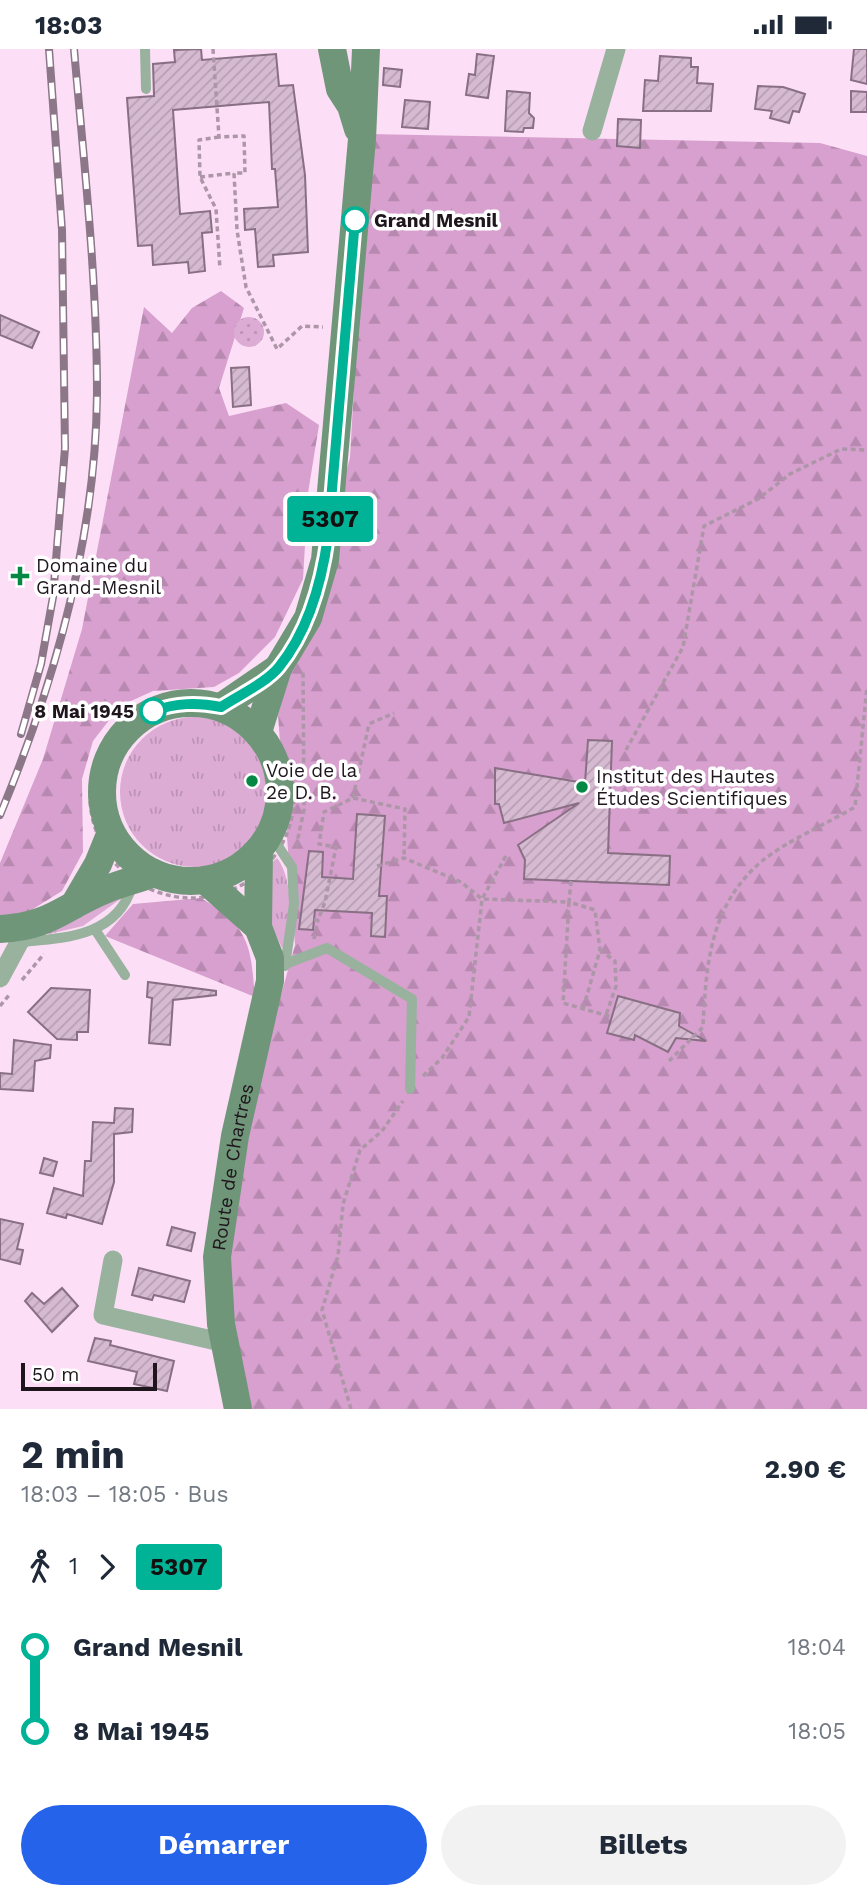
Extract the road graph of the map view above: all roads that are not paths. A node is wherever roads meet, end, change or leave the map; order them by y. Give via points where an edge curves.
1 (145, 49) edge
2 (332, 49) edge
3 (366, 49) edge
4 (616, 49) edge
5 (146, 89) dead end
6 (592, 131) dead end
7 (362, 139) junction
8 (278, 668) junction
9 (226, 704) junction
10 (260, 726) junction
11 (108, 840) junction
12 (267, 852) junction
13 (144, 877) junction
14 (213, 887) junction
15 (74, 905) junction
16 (258, 927) junction
17 (96, 931) junction
18 (16, 933) edge
19 (279, 972) junction
20 (125, 975) dead end
21 (0, 978) edge
22 (410, 1089) road end
23 (113, 1260) dead end
24 (225, 1343) junction
25 (238, 1409) edge

1 - 5 lane
2 - 7 main road via 340,89
3 - 7 main road
4 - 6 street
7 - 8 main road via 325,560 308,618
8 - 9 main road
8 - 10 main road
9 - 10 main road
9 - 11 main road via 175,703 133,724 117,741 106,763 103,797
10 - 12 main road via 280,781 279,808
11 - 13 main road via 129,856
11 - 15 main road
12 - 14 main road via 225,875
12 - 16 main road, Route de Chartres
12 - 19 lane via 292,867 294,904
13 - 14 main road
13 - 15 main road
13 - 17 lane
14 - 16 main road, Route de Chartres
15 - 18 main road via 51,920
16 - 19 main road, Route de Chartres
17 - 18 lane via 54,941
17 - 20 lane
18 - 21 street
19 - 22 lane via 327,948 412,999
19 - 24 main road, Route de Chartres via 234,1136 216,1257
23 - 24 street via 103,1315
24 - 25 main road, Route de Chartres

